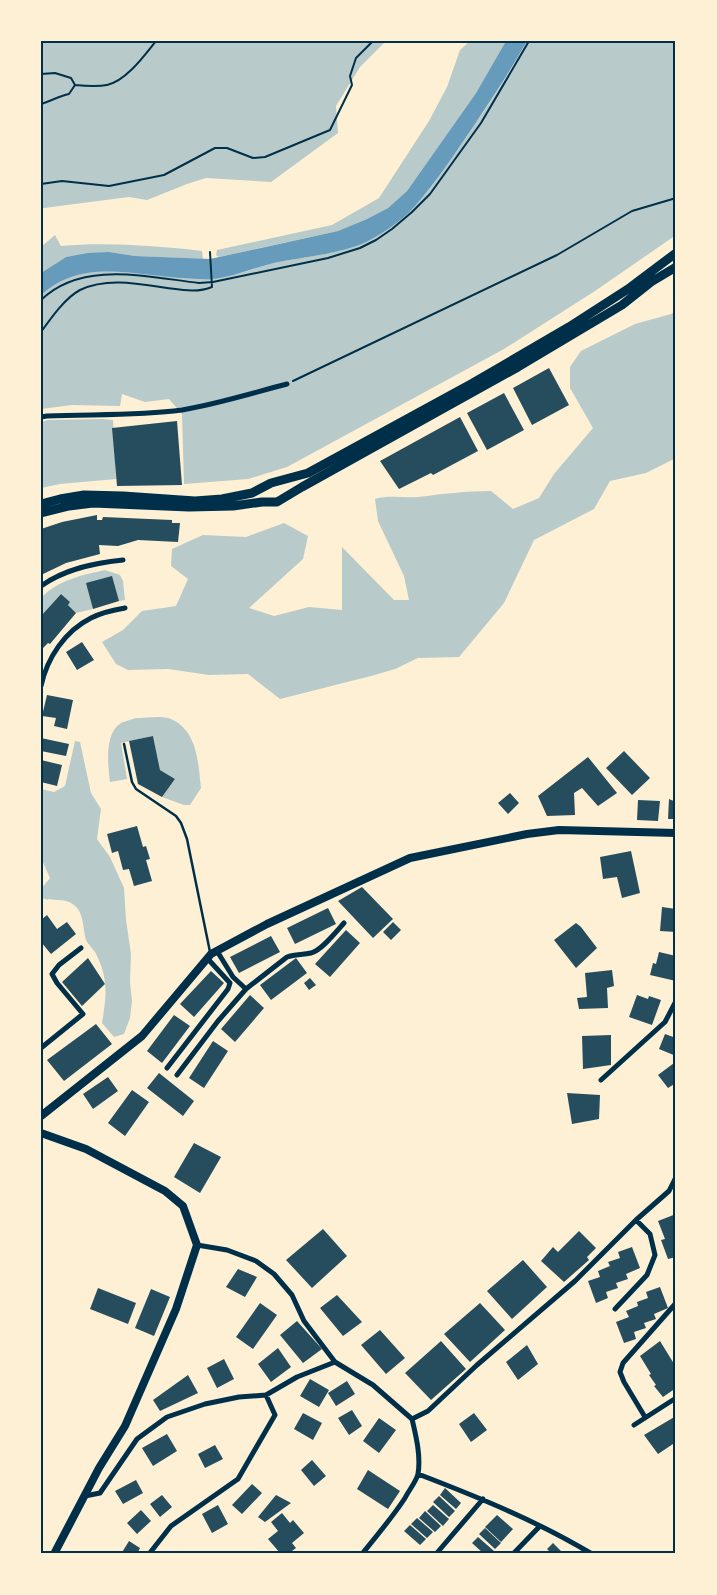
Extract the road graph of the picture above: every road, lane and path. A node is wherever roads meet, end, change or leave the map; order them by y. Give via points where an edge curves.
1 (156, 41) edge
2 (373, 41) edge
3 (529, 41) edge
4 (41, 74) edge
5 (75, 85) junction
6 (41, 104) edge
7 (41, 184) edge
8 (676, 198) edge
9 (210, 252) dead end
10 (676, 253) edge
11 (676, 268) edge
12 (213, 282) junction
13 (41, 300) edge
14 (41, 332) edge
15 (287, 384) joint
16 (41, 418) edge
17 (273, 484) junction
18 (279, 501) junction
19 (41, 504) edge
20 (41, 513) edge
21 (123, 560) dead end
22 (41, 586) edge
23 (125, 608) dead end
24 (41, 686) edge
25 (124, 744) dead end
26 (676, 833) edge
27 (344, 923) dead end
28 (81, 948) dead end
29 (211, 954) junction
30 (246, 990) junction
31 (676, 1001) edge
32 (41, 1048) edge
33 (168, 1068) dead end
34 (177, 1075) dead end
35 (601, 1080) dead end
36 (41, 1116) edge
37 (41, 1133) edge
38 (675, 1181) edge
39 (636, 1220) junction
40 (197, 1245) junction
41 (676, 1303) edge
42 (615, 1309) dead end
43 (335, 1362) junction
44 (266, 1395) junction
45 (676, 1398) edge
46 (645, 1417) junction
47 (412, 1419) junction
48 (634, 1425) dead end
49 (418, 1474) junction
50 (84, 1496) junction
51 (483, 1499) junction
52 (540, 1526) junction
53 (54, 1554) edge
54 (149, 1554) edge
55 (362, 1554) edge
56 (436, 1554) edge
57 (514, 1554) edge
58 (592, 1554) edge

1 - 5 path via 130,71 113,83 104,86
2 - 7 path via 356,58 350,76 352,85 330,130 265,157 254,158 227,148 215,148 164,175 109,186 62,181
3 - 12 path via 481,123 430,194 392,229 360,248 328,258
4 - 5 path via 55,73 71,78
5 - 6 path via 69,94
8 - 15 path via 632,211 557,255
9 - 12 path
10 - 17 main road via 569,327 474,383 336,459 308,473
11 - 18 main road via 518,367
12 - 13 path via 102,274 60,285
12 - 14 path via 212,287 203,291 123,282 92,286 68,300
15 - 16 street via 183,410
17 - 18 main road via 266,491 267,497
17 - 18 main road via 283,485 286,490
17 - 19 main road via 252,494 222,499 195,501 84,496
18 - 20 main road via 189,507 93,503
21 - 22 street via 79,568 52,578
23 - 24 street via 91,618 74,630 58,646
25 - 29 lane via 136,789 176,816 181,823
26 - 29 main road via 559,830 410,858 267,924
27 - 30 street via 316,951 287,957
28 - 32 street via 52,974 83,1014
29 - 30 street
29 - 33 street via 230,983 228,989
29 - 36 main road via 142,1036
30 - 34 street via 218,1020
31 - 35 street via 664,1022
37 - 40 main road via 86,1149 165,1191 183,1206
38 - 39 street via 669,1191
39 - 42 street via 650,1234 654,1255 648,1275
39 - 47 street via 575,1281 428,1411
40 - 43 street via 227,1250 256,1261 274,1274 292,1295 304,1321
40 - 50 main road via 176,1309 126,1426
41 - 46 street via 623,1363 620,1372
43 - 44 street via 297,1377
43 - 47 street via 373,1385
44 - 50 street via 205,1404 167,1417 137,1439 100,1492
44 - 54 street via 275,1415 238,1479 171,1526
45 - 46 street
46 - 48 street
47 - 49 street
49 - 51 street
49 - 55 street via 389,1521
50 - 53 main road
51 - 52 street
51 - 56 street
52 - 57 street
52 - 58 street

